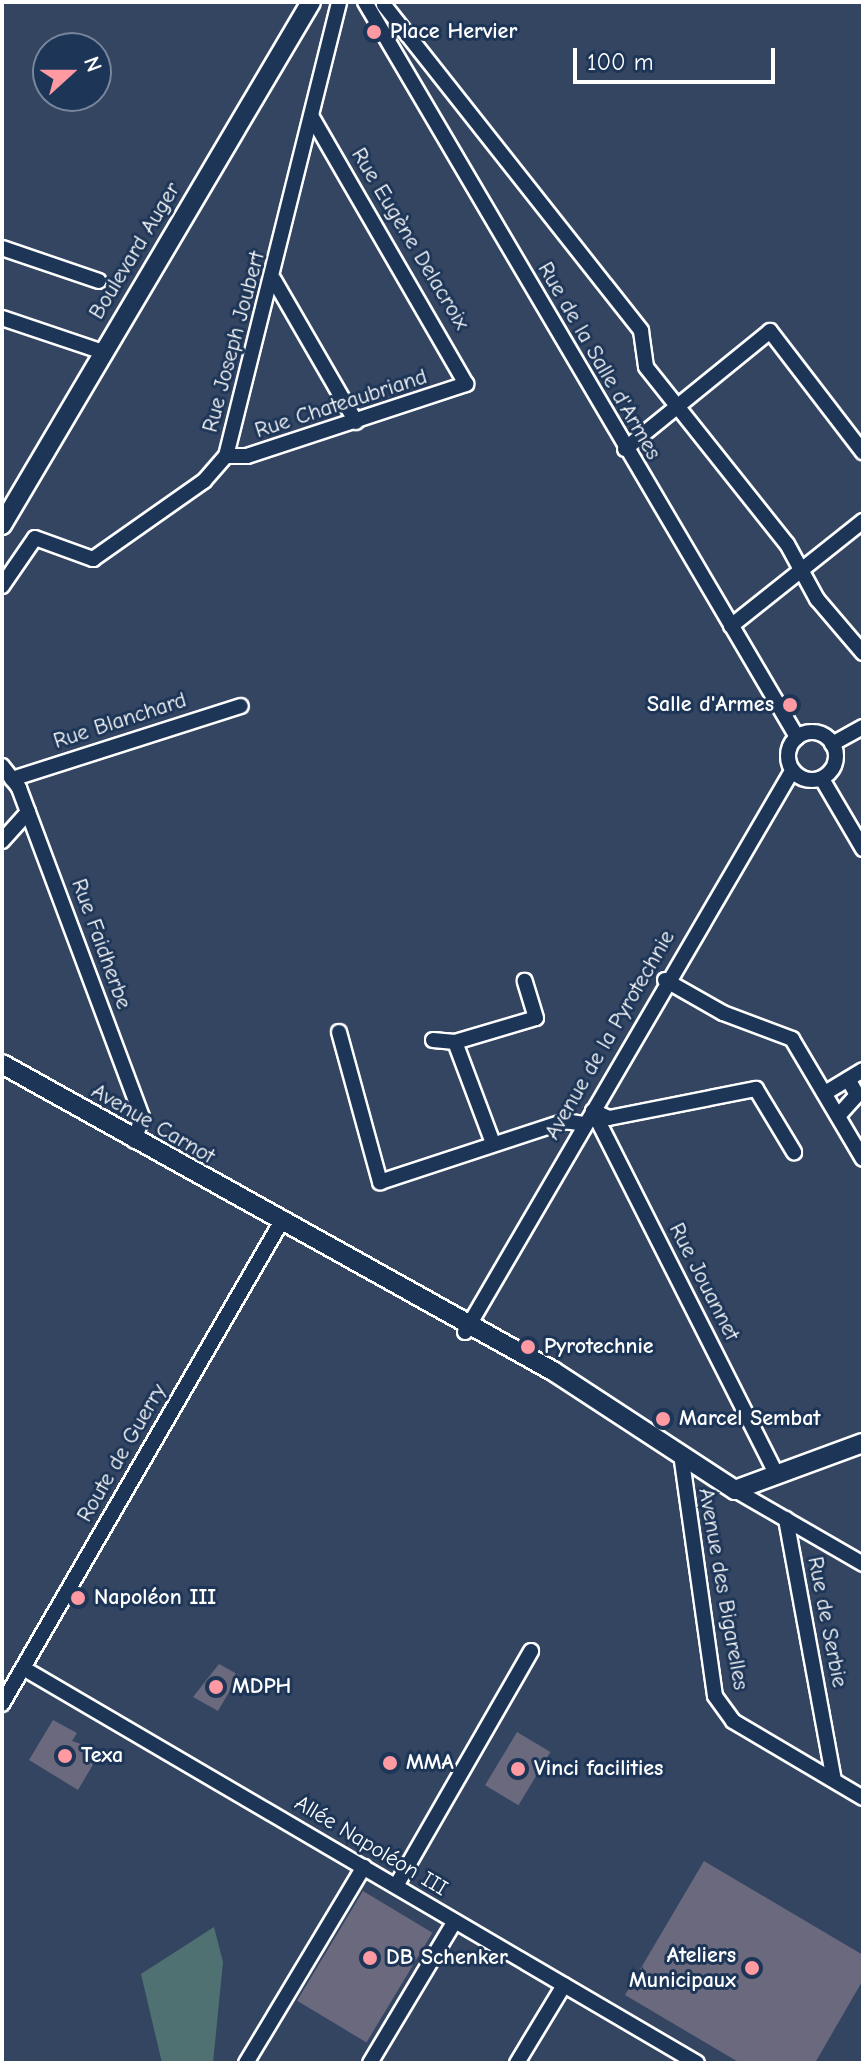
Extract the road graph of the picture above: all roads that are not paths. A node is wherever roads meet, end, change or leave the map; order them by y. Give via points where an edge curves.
1 (311, 2) edge
2 (339, 2) edge
3 (366, 3) edge
4 (384, 5) dead end
5 (312, 117) junction
6 (2, 248) edge
7 (274, 280) junction
8 (99, 281) dead end
9 (2, 318) edge
10 (103, 352) junction
11 (466, 384) joint
12 (677, 407) junction
13 (356, 422) junction
14 (625, 449) junction
15 (863, 452) edge
16 (226, 456) junction
17 (863, 521) edge
18 (2, 525) edge
19 (801, 570) junction
20 (2, 586) edge
21 (731, 626) junction
22 (863, 653) edge
23 (241, 706) dead end
24 (863, 727) edge
25 (797, 737) junction
26 (832, 744) junction
27 (2, 766) edge
28 (792, 771) junction
29 (12, 779) junction
30 (822, 779) junction
31 (28, 812) junction
32 (2, 841) edge
33 (863, 849) edge
34 (665, 980) junction
35 (525, 981) dead end
36 (339, 1032) dead end
37 (433, 1040) dead end
38 (455, 1042) junction
39 (2, 1064) edge
40 (863, 1070) edge
41 (848, 1079) junction
42 (825, 1093) junction
43 (838, 1116) junction
44 (589, 1117) junction
45 (134, 1141) junction
46 (493, 1143) junction
47 (794, 1152) dead end
48 (863, 1159) edge
49 (280, 1224) junction
50 (467, 1328) junction
51 (863, 1443) edge
52 (680, 1459) junction
53 (776, 1474) junction
54 (735, 1490) junction
55 (786, 1519) junction
56 (863, 1564) edge
57 (531, 1651) dead end
58 (23, 1668) junction
59 (2, 1704) edge
60 (834, 1780) junction
61 (863, 1798) edge
62 (364, 1867) junction
63 (396, 1886) junction
64 (455, 1921) junction
65 (564, 1985) junction
66 (246, 2063) edge
67 (370, 2063) edge
68 (517, 2063) edge
69 (697, 2063) edge

1 - 10 main road, Boulevard Auger
2 - 5 street, Rue Joseph Joubert
3 - 14 street, Rue de la Salle d'Armes
4 - 12 street via 641,331 646,367
5 - 7 street, Rue Joseph Joubert
5 - 11 street, Rue Eugène Delacroix
6 - 8 street
7 - 13 street
7 - 16 street, Rue Joseph Joubert
9 - 10 street
10 - 18 main road, Boulevard Auger
11 - 13 street, Rue Chateaubriand
12 - 14 street
12 - 15 street via 770,331
12 - 19 street
13 - 16 street, Rue Chateaubriand via 247,456
14 - 21 street, Rue de la Salle d'Armes
16 - 20 street, Rue Joseph Joubert via 204,481 93,559 35,538
17 - 19 street
19 - 21 street
19 - 22 street
21 - 25 street, Rue de la Salle d'Armes
23 - 29 street, Rue Blanchard
24 - 26 street
25 - 26 street via 816,733
25 - 28 street via 788,753
26 - 30 street via 836,757
27 - 29 street, Rue Faidherbe
28 - 30 street
28 - 34 street, Avenue de la Pyrotechnie
29 - 31 street, Rue Faidherbe
30 - 33 street
31 - 32 street
31 - 45 street, Rue Faidherbe via 142,1117
34 - 42 street via 729,1016 792,1039
34 - 44 street, Avenue de la Pyrotechnie
35 - 38 street via 536,1018
36 - 46 street via 380,1182
37 - 38 street
38 - 46 street
39 - 45 main road, Avenue Carnot
40 - 41 street
41 - 42 street
41 - 43 street via 857,1095
42 - 43 street
43 - 48 street
44 - 46 street
44 - 47 street via 609,1118 756,1089
44 - 50 street, Avenue de la Pyrotechnie
44 - 53 street, Rue Jouannet
45 - 49 main road, Avenue Carnot
49 - 50 main road, Avenue Carnot
49 - 58 street, Route de Guerry
50 - 52 main road, Avenue Carnot
51 - 53 main road
52 - 54 main road, Avenue Carnot
52 - 60 street, Avenue des Bigarelles via 715,1696 733,1721
53 - 54 main road
54 - 55 street
55 - 56 street
55 - 60 street, Rue de Serbie
57 - 63 street
58 - 59 street, Route de Guerry
58 - 62 street, Allée Napoléon III
60 - 61 street, Avenue des Bigarelles
62 - 63 street, Allée Napoléon III
62 - 66 street
63 - 64 street, Allée Napoléon III
64 - 65 street, Allée Napoléon III
64 - 67 street
65 - 68 street
65 - 69 street, Allée Napoléon III

